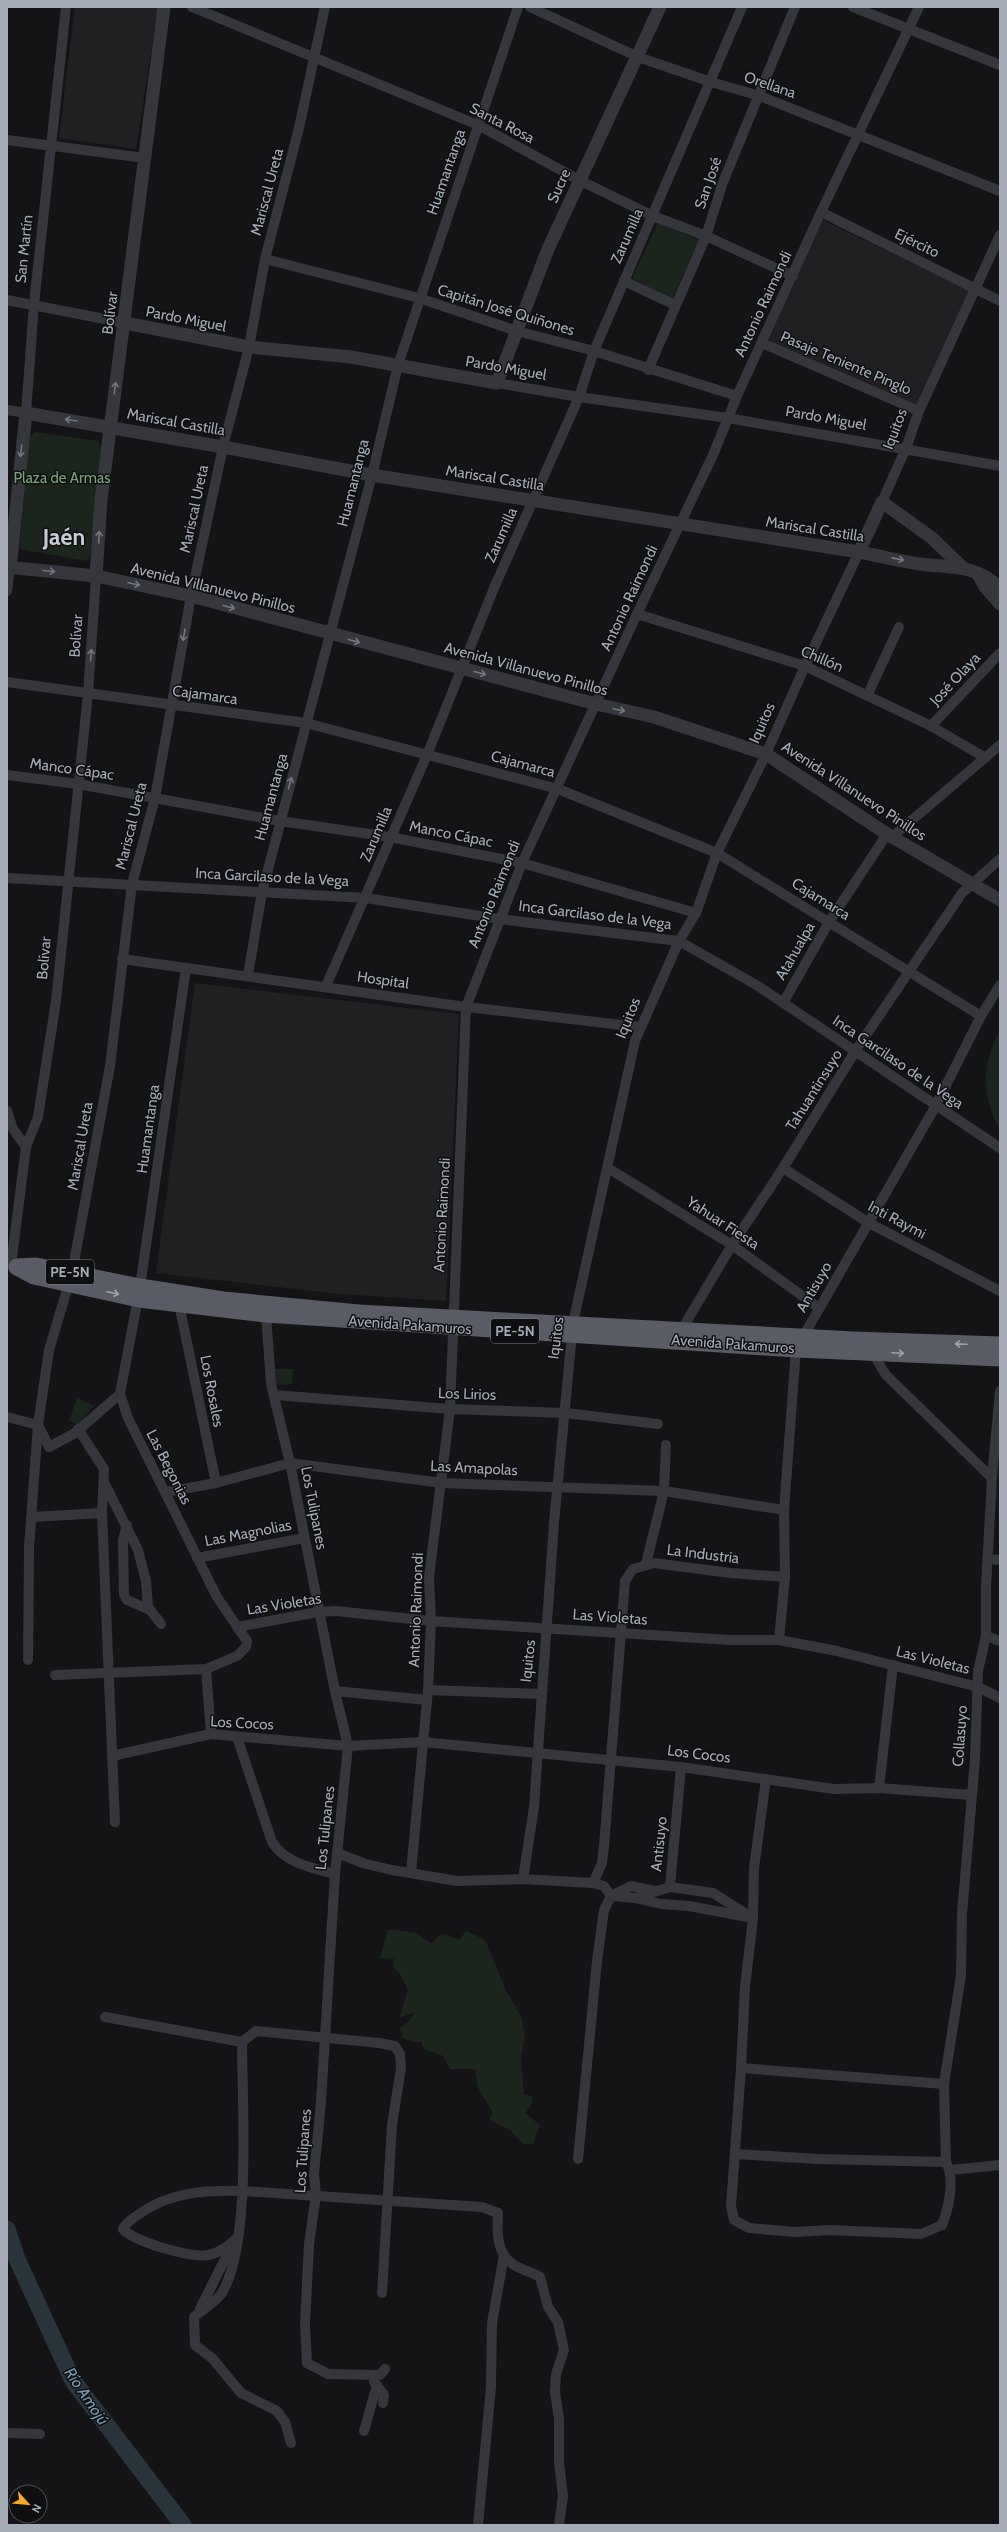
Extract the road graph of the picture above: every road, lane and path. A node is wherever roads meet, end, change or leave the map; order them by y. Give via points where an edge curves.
1 (66, 7) edge
2 (164, 7) edge
3 (192, 7) edge
4 (325, 7) edge
5 (518, 7) edge
6 (530, 7) edge
7 (660, 7) edge
8 (742, 7) edge
9 (795, 7) edge
10 (854, 7) edge
11 (919, 7) edge
12 (910, 29) junction
13 (638, 57) junction
14 (312, 58) junction
15 (1000, 65) edge
16 (711, 82) junction
17 (760, 96) junction
18 (478, 125) junction
19 (859, 135) junction
20 (7, 140) edge
21 (51, 146) junction
22 (144, 158) junction
23 (579, 180) junction
24 (1000, 191) edge
25 (821, 212) junction
26 (653, 216) junction
27 (1000, 235) edge
28 (706, 236) junction
29 (265, 259) junction
30 (793, 276) junction
31 (624, 281) junction
32 (975, 289) junction
33 (418, 298) junction
34 (7, 300) edge
35 (1000, 300) edge
36 (34, 304) junction
37 (675, 305) junction
38 (125, 323) junction
39 (517, 331) junction
40 (762, 343) junction
41 (249, 347) junction
42 (594, 351) junction
43 (398, 365) junction
44 (648, 370) junction
45 (497, 383) junction
46 (737, 396) junction
47 (579, 397) junction
48 (7, 410) edge
49 (919, 411) junction
50 (26, 413) junction
51 (728, 418) junction
52 (110, 427) junction
53 (223, 446) junction
54 (906, 448) junction
55 (1000, 466) edge
56 (372, 475) junction
57 (534, 500) junction
58 (882, 502) junction
59 (681, 524) junction
60 (859, 552) junction
61 (8, 567) edge
62 (962, 567) junction
63 (978, 574) junction
64 (96, 576) junction
65 (1000, 588) edge
66 (7, 590) edge
67 (191, 596) junction
68 (1000, 604) edge
69 (637, 614) junction
70 (900, 627) dead end
71 (330, 634) junction
72 (1000, 653) edge
73 (804, 666) junction
74 (462, 669) junction
75 (7, 682) edge
76 (88, 694) junction
77 (867, 696) junction
78 (596, 704) junction
79 (172, 705) junction
80 (306, 723) junction
81 (931, 726) junction
82 (1000, 745) edge
83 (766, 754) junction
84 (427, 755) junction
85 (984, 757) junction
86 (7, 775) edge
87 (78, 784) junction
88 (558, 789) junction
89 (155, 798) junction
90 (280, 821) junction
91 (890, 836) junction
92 (390, 837) junction
93 (717, 853) junction
94 (1000, 859) edge
95 (522, 863) junction
96 (7, 878) edge
97 (972, 882) junction
98 (67, 883) junction
99 (132, 884) junction
100 (262, 892) junction
101 (366, 898) junction
102 (1000, 900) edge
103 (696, 913) junction
104 (499, 919) junction
105 (829, 922) junction
106 (679, 941) junction
107 (122, 959) junction
108 (186, 968) junction
109 (910, 973) junction
110 (248, 975) junction
111 (1000, 985) edge
112 (326, 986) junction
113 (783, 1003) junction
114 (466, 1007) junction
115 (982, 1016) junction
116 (640, 1027) junction
117 (856, 1050) junction
118 (936, 1107) junction
119 (7, 1111) edge
120 (26, 1147) junction
121 (1000, 1148) edge
122 (608, 1168) junction
123 (783, 1168) junction
124 (869, 1224) junction
125 (732, 1245) junction
126 (12, 1266) edge
127 (70, 1278) junction
128 (1000, 1291) edge
129 (139, 1293) junction
130 (179, 1304) junction
131 (820, 1308) junction
132 (266, 1314) junction
133 (452, 1323) junction
134 (572, 1329) junction
135 (682, 1329) junction
136 (799, 1343) junction
137 (1000, 1345) edge
138 (872, 1352) junction
139 (1000, 1358) edge
140 (1000, 1391) edge
141 (120, 1394) junction
142 (275, 1395) junction
143 (450, 1409) junction
144 (566, 1413) junction
145 (7, 1417) edge
146 (658, 1424) dead end
147 (38, 1425) junction
148 (78, 1429) junction
149 (666, 1445) dead end
150 (998, 1445) edge
151 (290, 1463) junction
152 (992, 1478) junction
153 (104, 1481) junction
154 (442, 1483) junction
155 (216, 1484) junction
156 (558, 1487) junction
157 (664, 1491) junction
158 (166, 1492) junction
159 (784, 1510) junction
160 (102, 1513) junction
161 (996, 1513) edge
162 (32, 1517) junction
163 (127, 1525) junction
164 (304, 1538) junction
165 (197, 1558) junction
166 (988, 1559) junction
167 (1000, 1560) edge
168 (646, 1564) junction
169 (785, 1577) junction
170 (150, 1610) junction
171 (318, 1612) junction
172 (431, 1621) junction
173 (161, 1624) dead end
174 (237, 1627) junction
175 (547, 1628) junction
176 (620, 1633) junction
177 (986, 1636) junction
178 (779, 1640) junction
179 (1000, 1640) edge
180 (247, 1641) joint
181 (28, 1660) dead end
182 (893, 1665) junction
183 (206, 1669) junction
184 (108, 1674) junction
185 (55, 1676) dead end
186 (978, 1687) junction
187 (335, 1691) junction
188 (541, 1694) junction
189 (428, 1695) junction
190 (1000, 1698) edge
191 (211, 1734) junction
192 (237, 1737) junction
193 (423, 1742) junction
194 (348, 1746) junction
195 (538, 1753) junction
196 (112, 1756) junction
197 (612, 1759) junction
198 (681, 1767) junction
199 (766, 1779) junction
200 (879, 1788) junction
201 (971, 1795) junction
202 (115, 1822) dead end
203 (337, 1853) junction
204 (411, 1872) junction
205 (335, 1874) junction
206 (523, 1879) junction
207 (593, 1883) junction
208 (670, 1887) junction
209 (655, 1891) junction
210 (612, 1896) junction
211 (635, 1898) junction
212 (753, 1918) junction
213 (105, 2017) dead end
214 (324, 2038) junction
215 (242, 2042) junction
216 (742, 2068) junction
217 (944, 2084) junction
218 (735, 2154) junction
219 (578, 2159) dead end
220 (1000, 2165) edge
221 (948, 2166) junction
222 (242, 2190) junction
223 (316, 2195) junction
224 (387, 2201) junction
225 (237, 2238) junction
226 (504, 2255) junction
227 (382, 2293) dead end
228 (385, 2369) dead end
229 (366, 2376) junction
230 (377, 2385) junction
231 (383, 2403) dead end
232 (364, 2431) dead end
233 (7, 2433) edge
234 (40, 2434) dead end
235 (291, 2443) dead end
236 (478, 2525) edge
237 (559, 2525) edge

1 - 21 street, San Martín
2 - 22 street, Bolívar
3 - 14 street, Santa Rosa
4 - 14 street, Mariscal Ureta
5 - 18 street, Huamantanga
6 - 13 street, Orellana
7 - 13 street, Sucre
8 - 16 street, Zarumilla
9 - 17 street, San José
10 - 12 street
11 - 12 street, Antonio Raimondi
12 - 15 street
12 - 19 street, Antonio Raimondi
13 - 16 street, Orellana
13 - 23 street, Sucre
14 - 18 street, Santa Rosa
14 - 29 street, Mariscal Ureta via 299,128
16 - 17 street, Orellana
16 - 26 street, Zarumilla
17 - 19 street, Orellana
17 - 28 street, San José via 723,182
18 - 23 street, Santa Rosa
18 - 33 street, Huamantanga
19 - 24 street, Orellana
19 - 25 street, Antonio Raimondi
20 - 21 street
21 - 22 street
21 - 36 street, San Martín
22 - 38 street, Bolívar
23 - 26 street, Santa Rosa
23 - 39 street, Sucre via 548,250
25 - 30 street, Antonio Raimondi
25 - 32 street, Ejército
26 - 28 street, Santa Rosa
26 - 31 street, Zarumilla
27 - 32 street, Iquitos
28 - 30 street, Santa Rosa
28 - 37 street, San José
29 - 33 street, Capitán José Quiñones
29 - 41 street, Mariscal Ureta
30 - 40 street, Antonio Raimondi
31 - 37 street
31 - 42 street, Zarumilla
32 - 35 street, Ejército
32 - 49 street, Iquitos
33 - 39 street, Capitán José Quiñones
33 - 43 street, Huamantanga
34 - 36 street, Pardo Miguel
36 - 38 street, Pardo Miguel
36 - 50 street, San Martín
37 - 44 street, San José
38 - 41 street, Pardo Miguel
52 -> 38 street, Bolívar
39 - 42 street, Capitán José Quiñones
39 - 45 street, Sucre
40 - 46 street, Antonio Raimondi
40 - 49 street, Pasaje Teniente Pinglo
41 - 43 street, Pardo Miguel via 351,357
41 - 53 street, Mariscal Ureta
42 - 44 street, Capitán José Quiñones
42 - 47 street, Zarumilla
43 - 45 street, Pardo Miguel
43 - 56 street, Huamantanga
44 - 46 street, Capitán José Quiñones
45 - 47 street, Pardo Miguel
46 - 51 street, Antonio Raimondi
47 - 51 street, Pardo Miguel
47 - 57 street, Zarumilla
48 - 50 street, Mariscal Castilla
49 - 54 street, Iquitos
52 -> 50 street, Mariscal Castilla
50 -> 61 street, San Martín
51 - 54 street, Pardo Miguel
51 - 59 street, Antonio Raimondi
52 - 53 street, Mariscal Castilla
64 -> 52 street, Bolívar via 101,500
53 - 56 street, Mariscal Castilla
53 - 67 street, Mariscal Ureta
54 - 55 street, Pardo Miguel
54 - 58 street, Iquitos
56 - 57 street, Mariscal Castilla
56 - 71 street, Huamantanga
57 - 59 street, Mariscal Castilla
57 - 74 street, Zarumilla via 494,588
58 - 60 street, Iquitos
58 - 62 street via 932,538
59 - 60 street, Mariscal Castilla
59 - 69 street, Antonio Raimondi
60 -> 62 street, Mariscal Castilla via 921,564
60 - 73 street, Iquitos
61 -> 64 street, Avenida Villanuevo Pinillos
61 - 66 street, San Martín
62 - 63 street, Mariscal Castilla
63 - 65 street, Mariscal Castilla via 991,579
63 - 68 street via 985,587
64 -> 67 street, Avenida Villanuevo Pinillos
76 -> 64 street, Bolívar
67 -> 71 street, Avenida Villanuevo Pinillos
67 -> 79 street, Mariscal Ureta
69 - 73 street, Chillón
69 - 78 street, Antonio Raimondi
70 - 77 street
71 -> 74 street, Avenida Villanuevo Pinillos
71 - 80 street, Huamantanga
72 - 81 street, José Olaya
73 - 77 street, Chillón
73 - 83 street, Iquitos
74 -> 78 street, Avenida Villanuevo Pinillos
74 - 84 street, Zarumilla
75 - 76 street, Cajamarca
76 - 79 street, Cajamarca
76 - 87 street, Bolívar
77 - 81 street, Chillón
78 -> 83 street, Avenida Villanuevo Pinillos via 654,717
78 - 88 street, Antonio Raimondi
79 - 80 street, Cajamarca
79 - 89 street, Mariscal Ureta
80 - 84 street, Cajamarca
90 -> 80 street, Huamantanga
81 - 85 street, Chillón
82 - 85 street, Atahualpa
83 - 91 street, Avenida Villanuevo Pinillos
83 - 93 street, Iquitos
84 - 88 street, Cajamarca
84 - 92 street, Zarumilla
85 - 91 street, Atahualpa
86 - 87 street, Manco Cápac
87 - 89 street, Manco Cápac
87 - 98 street, Bolívar
88 - 93 street, Cajamarca
88 - 95 street, Antonio Raimondi
89 - 90 street, Manco Cápac
89 - 99 street, Mariscal Ureta
90 - 92 street, Manco Cápac
90 - 100 street, Huamantanga
91 - 97 street, Avenida Villanuevo Pinillos
91 - 105 street, Atahualpa
92 - 95 street, Manco Cápac
92 - 101 street, Zarumilla
93 - 103 street, Iquitos
93 - 105 street, Cajamarca
94 - 97 street, Tahuantinsuyo
95 - 103 street, Manco Cápac
95 - 104 street, Antonio Raimondi
96 - 98 street, Inca Garcilaso de la Vega
97 - 102 street, Avenida Villanuevo Pinillos
97 - 109 street, Tahuantinsuyo via 962,893
98 - 99 street, Inca Garcilaso de la Vega
98 - 120 street, Bolívar via 52,1034 38,1117
99 - 100 street, Inca Garcilaso de la Vega
99 - 107 street, Mariscal Ureta
100 - 101 street, Inca Garcilaso de la Vega
100 - 110 street, Huamantanga
101 - 104 street, Inca Garcilaso de la Vega
101 - 112 street, Zarumilla
103 - 106 street, Iquitos
104 - 106 street, Inca Garcilaso de la Vega
104 - 114 street, Antonio Raimondi
105 - 109 street, Cajamarca
105 - 113 street, Atahualpa
106 - 113 street, Inca Garcilaso de la Vega
106 - 116 street, Iquitos
107 - 108 street, Hospital
107 - 127 street, Mariscal Ureta via 110,1066
108 - 110 street, Hospital
108 - 129 street, Huamantanga
109 - 115 street, Cajamarca
109 - 117 street, Tahuantinsuyo
110 - 112 street, Hospital
111 - 115 street, Antisuyo
112 - 114 street, Hospital
113 - 117 street, Inca Garcilaso de la Vega
114 - 116 street, Hospital
114 - 133 street, Antonio Raimondi
115 - 118 street, Antisuyo
116 - 122 street, Iquitos
117 - 118 street, Inca Garcilaso de la Vega
117 - 123 street, Tahuantinsuyo
118 - 121 street, Inca Garcilaso de la Vega
118 - 124 street, Antisuyo
119 - 120 street via 13,1129
120 - 126 street, Bolívar
122 - 125 street, Yahuar Fiesta
122 - 134 street, Iquitos
123 - 124 street, Inti Raymi
123 - 125 street, Tahuantinsuyo
124 - 128 street, Inti Raymi
124 - 131 street, Antisuyo
125 - 131 street, Yahuar Fiesta
125 - 135 street, Tahuantinsuyo
126 - 127 highway, Avenida Pakamuros / PE-5N via 34,1276
127 - 129 highway, Avenida Pakamuros / PE-5N
127 - 147 street, Mariscal Ureta via 50,1350
129 - 130 highway, Avenida Pakamuros / PE-5N
129 - 133 highway, Avenida Pakamuros / PE-5N
129 - 141 street, Las Begonias
130 - 132 highway, Avenida Pakamuros / PE-5N
130 - 155 street, Los Rosales
131 - 136 street, Antisuyo
132 - 133 highway, Avenida Pakamuros / PE-5N
132 - 142 street, Los Tulipanes via 271,1384
133 - 134 highway, Avenida Pakamuros / PE-5N
133 - 143 street, Antonio Raimondi
134 - 135 highway, Avenida Pakamuros / PE-5N
134 - 136 highway, Avenida Pakamuros / PE-5N
134 - 144 street, Iquitos
135 - 136 highway, Avenida Pakamuros / PE-5N
137 -> 136 highway, Avenida Pakamuros / PE-5N
136 - 138 highway, Avenida Pakamuros / PE-5N
136 - 159 street, Antisuyo
138 -> 139 highway, Avenida Pakamuros / PE-5N
138 - 152 street via 886,1375
140 - 150 street, Collasuyo
141 - 148 street
141 - 158 street, Las Begonias via 128,1418
142 - 143 street, Los Lirios
142 - 151 street, Los Tulipanes
143 - 144 street, Los Lirios
143 - 154 street, Antonio Raimondi
144 - 146 street, Los Lirios
144 - 156 street, Iquitos
145 - 147 street
147 - 148 street via 48,1447
147 - 162 street, Mariscal Ureta
148 - 153 street via 104,1469
149 - 157 street
150 - 152 street, Collasuyo
151 - 154 street, Las Amapolas
151 - 155 street, Las Amapolas
151 - 164 street, Los Tulipanes
152 - 161 street, Collasuyo
153 - 160 street
153 - 163 street
154 - 156 street, Las Amapolas
154 - 172 street, Antonio Raimondi via 429,1577
155 - 158 street, Las Amapolas
156 - 157 street, Las Amapolas
156 - 175 street, Iquitos
157 - 159 street, Las Amapolas
157 - 168 street
158 - 165 street, Las Begonias
159 - 169 street, Antisuyo
160 - 162 street
160 - 184 street
161 - 166 street, Collasuyo
162 - 181 street, Mariscal Ureta via 29,1547
163 - 170 street via 138,1550
163 - 170 street via 123,1547 124,1595 127,1600
164 - 165 street, Las Magnolias
164 - 171 street, Los Tulipanes
165 - 174 street, Las Begonias via 217,1597
166 - 167 street
166 - 177 street, Collasuyo
168 - 169 street, La Industria
168 - 176 street, La Industria via 633,1569 625,1581
169 - 178 street, Antisuyo
170 - 173 street
171 - 172 street, Las Violetas via 336,1611
171 - 174 street, Las Violetas
171 - 187 street, Los Tulipanes
172 - 175 street, Las Violetas
172 - 189 street, Antonio Raimondi
174 - 180 street, Las Begonias
175 - 176 street, Las Violetas
175 - 188 street, Iquitos
176 - 178 street, Las Violetas via 730,1640
176 - 197 street
177 - 179 street
177 - 186 street, Collasuyo via 978,1671
178 - 182 street, Las Violetas
180 - 183 street, Las Violetas via 243,1652
182 - 186 street, Las Violetas
182 - 200 street
183 - 184 street, Las Violetas
183 - 191 street
184 - 185 street, Las Violetas
184 - 196 street
186 - 190 street, Las Violetas
186 - 201 street, Collasuyo
187 - 189 street
187 - 194 street, Los Tulipanes via 346,1727
188 - 189 street
188 - 195 street, Iquitos
189 - 193 street, Antonio Raimondi
191 - 192 street, Los Cocos
191 - 196 street, Los Cocos
192 - 194 street, Los Cocos
192 - 205 street via 272,1842 279,1853 312,1868
193 - 194 street, Los Cocos
193 - 195 street, Los Cocos
193 - 204 street, Antonio Raimondi
194 - 203 street, Los Tulipanes
195 - 197 street, Los Cocos
195 - 206 street, Iquitos via 531,1830
196 - 202 street
197 - 198 street, Los Cocos
197 - 207 street via 602,1864
198 - 199 street, Los Cocos
198 - 208 street, Antisuyo
199 - 200 street, Los Cocos via 834,1788
199 - 212 street, Collasuyo via 754,1868
200 - 201 street, Los Cocos
201 - 217 street, Collasuyo via 962,1914 961,1975
203 - 204 street via 366,1864
203 - 205 street, Los Tulipanes
204 - 206 street via 457,1881
205 - 214 street, Los Tulipanes
206 - 207 street
207 - 210 street via 604,1886
208 - 209 street, Antisuyo
208 - 212 street via 713,1893
209 - 210 street via 630,1886
209 - 211 street, Antisuyo
210 - 211 street
210 - 219 street via 604,1910 600,1932
211 - 212 street
212 - 216 street, Collasuyo via 745,1987
213 - 215 street
214 - 215 street via 256,2031
214 - 223 street, Los Tulipanes via 314,2174
214 - 224 street via 395,2046 400,2054 401,2068 392,2125 391,2176
215 - 222 street
216 - 217 street
216 - 218 street, Collasuyo
217 - 221 street, Collasuyo
218 - 221 street
218 - 221 street, Collasuyo via 731,2206 734,2220 749,2228 795,2232 830,2230 921,2234 942,2225 947,2213
220 - 221 street
222 - 223 street
222 - 225 street
222 - 225 street via 209,2190 177,2195 152,2204 123,2229 145,2242 179,2252 206,2255 221,2251
223 - 224 street
223 - 229 street, Los Tulipanes via 309,2244 305,2324 307,2363 328,2374
224 - 226 street via 482,2206 498,2213 497,2228
224 - 227 street
225 - 235 street via 229,2277 221,2294 194,2317 195,2345 213,2359 241,2392 277,2411 285,2422
226 - 236 street via 492,2322 491,2387
226 - 237 street via 513,2265 540,2277 548,2307 558,2322 564,2350 556,2374 555,2392 560,2419 559,2462 563,2496
228 - 229 street via 380,2375
229 - 230 street
230 - 231 street via 384,2395
230 - 232 street
233 - 234 street

